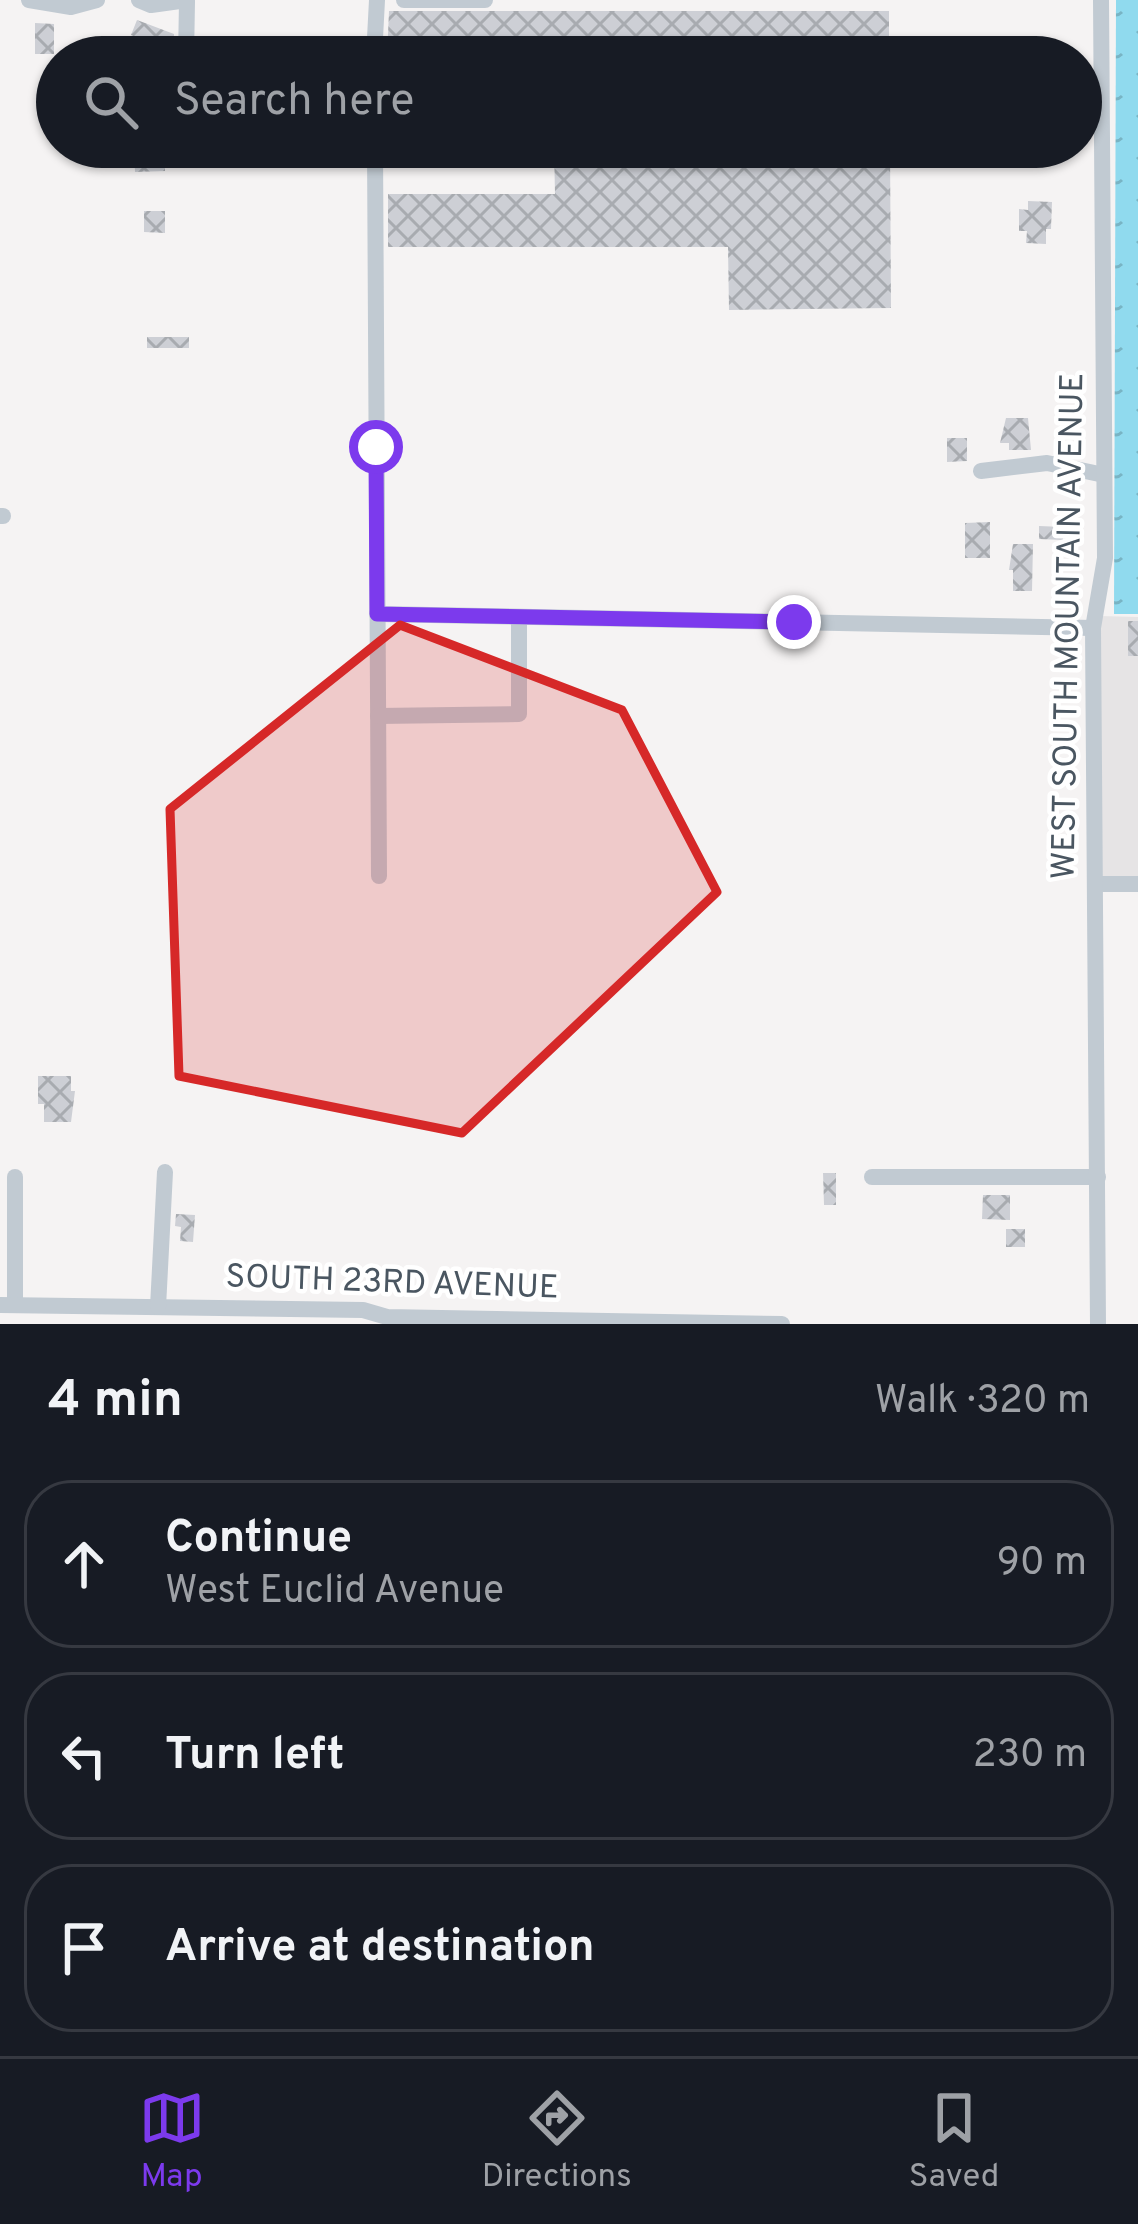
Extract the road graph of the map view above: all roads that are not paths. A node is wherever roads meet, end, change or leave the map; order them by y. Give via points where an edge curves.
1 (29, 0) edge
2 (97, 0) edge
3 (139, 0) edge
4 (376, 0) edge
5 (404, 0) edge
6 (485, 0) edge
7 (1101, 0) edge
8 (187, 1) edge
9 (186, 36) edge
10 (375, 36) edge
11 (1101, 36) edge
12 (1102, 158) edge
13 (375, 168) edge
14 (981, 471) dead end
15 (1104, 475) junction
16 (377, 614) junction
17 (519, 617) junction
18 (1093, 628) junction
19 (378, 716) junction
20 (379, 876) dead end
21 (1096, 884) junction
22 (1138, 884) edge
23 (165, 1172) dead end
24 (15, 1177) dead end
25 (1098, 1177) junction
26 (872, 1178) dead end
27 (7, 1305) edge
28 (158, 1307) junction
29 (553, 1322) edge
30 (782, 1324) edge
31 (1098, 1324) edge

1 - 2 street via 71,7
3 - 8 street
4 - 10 street
5 - 6 street
7 - 11 street, WEST SOUTH MOUNTAIN AVENUE
8 - 9 street
12 - 15 street, WEST SOUTH MOUNTAIN AVENUE
13 - 16 street
14 - 15 street via 1047,463
15 - 18 street, WEST SOUTH MOUNTAIN AVENUE via 1105,558
16 - 17 street
16 - 19 street
17 - 18 street
17 - 19 street via 519,714
18 - 21 street, WEST SOUTH MOUNTAIN AVENUE
19 - 20 street
21 - 22 street
21 - 25 street, WEST SOUTH MOUNTAIN AVENUE
23 - 28 street
24 - 27 street
25 - 26 street
25 - 31 street, WEST SOUTH MOUNTAIN AVENUE
27 - 28 street, SOUTH 23RD AVENUE
28 - 29 street, SOUTH 23RD AVENUE
29 - 30 street, SOUTH 23RD AVENUE

